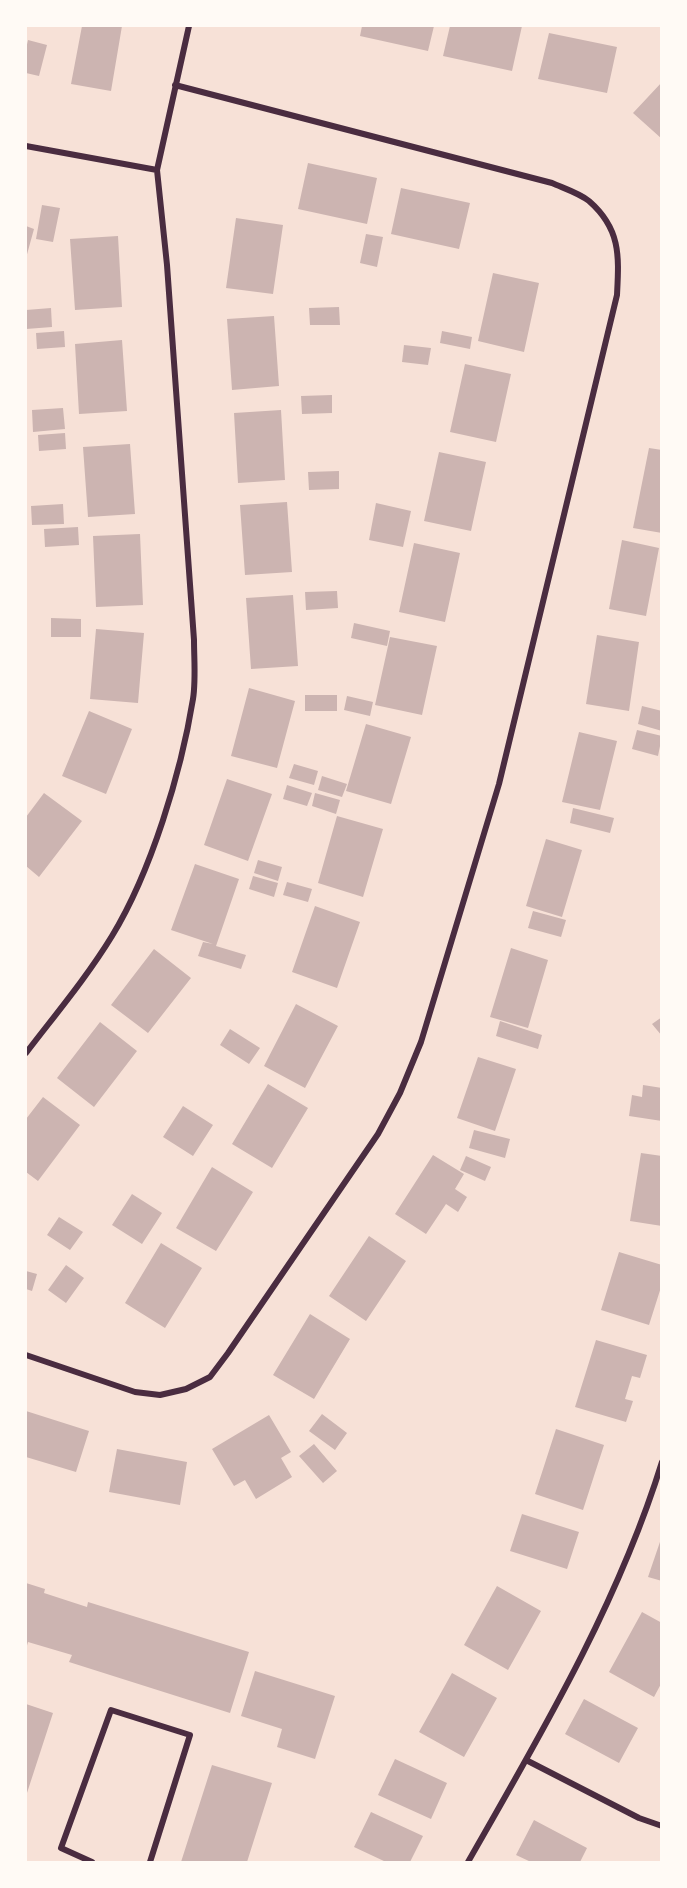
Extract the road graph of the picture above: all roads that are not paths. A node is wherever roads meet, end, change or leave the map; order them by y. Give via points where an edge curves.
1 (189, 26) edge
2 (175, 84) junction
3 (26, 146) edge
4 (157, 170) junction
5 (26, 1053) edge
6 (26, 1355) edge
7 (662, 1462) edge
8 (654, 1487) junction
9 (662, 1490) edge
10 (526, 1760) junction
11 (662, 1826) edge
12 (92, 1863) edge
13 (150, 1863) edge
14 (468, 1863) edge

1 - 2 street
2 - 4 street
2 - 6 street via 552,183 588,200 612,228 618,261 617,295 499,784 421,1042 400,1093 371,1143 210,1377 186,1389 160,1395 135,1392
3 - 4 street
4 - 5 street via 194,640 193,698 162,823 138,885 112,935
7 - 8 street
8 - 9 street
8 - 10 street via 602,1617
10 - 11 street
10 - 14 street
12 - 13 street via 61,1848 111,1710 190,1735

